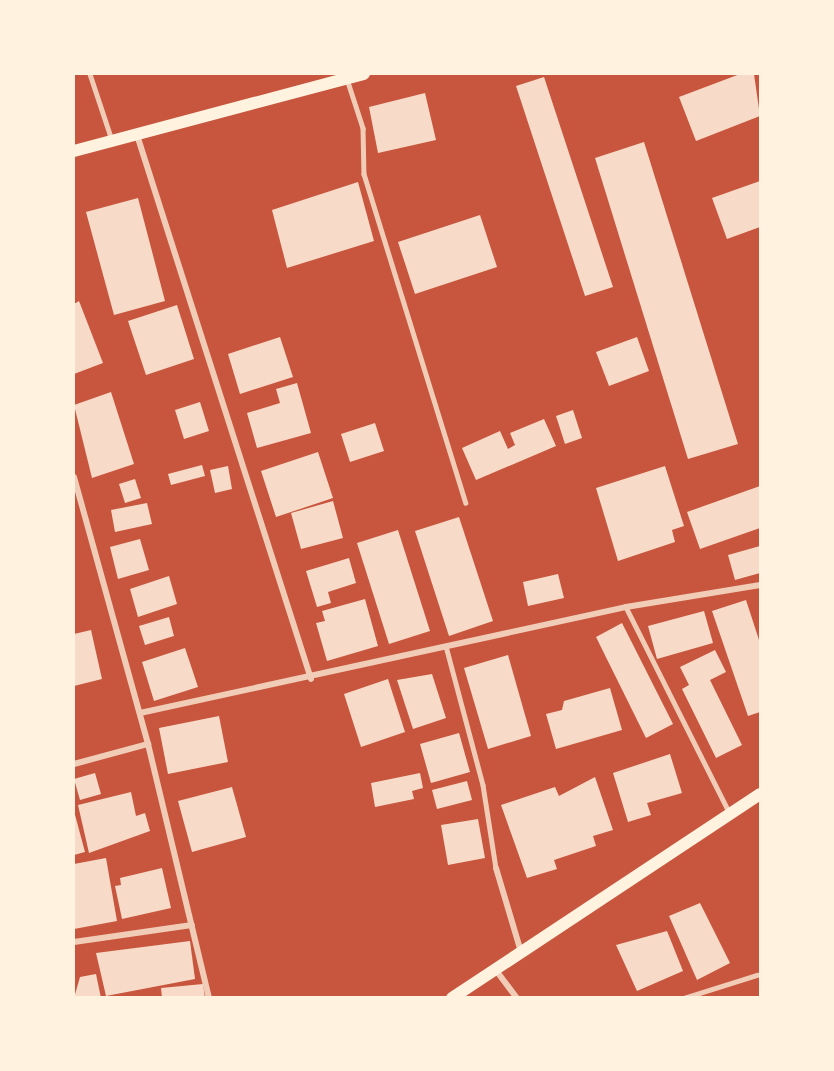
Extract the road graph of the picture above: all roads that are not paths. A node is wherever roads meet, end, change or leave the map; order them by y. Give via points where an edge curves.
1 (90, 74) edge
2 (364, 74) edge
3 (347, 78) junction
4 (327, 79) edge
5 (138, 135) junction
6 (112, 140) junction
7 (74, 151) edge
8 (74, 477) edge
9 (466, 503) dead end
10 (760, 585) edge
11 (626, 607) junction
12 (446, 646) junction
13 (311, 679) junction
14 (140, 713) junction
15 (148, 744) junction
16 (74, 764) edge
17 (760, 794) edge
18 (730, 814) junction
19 (496, 868) joint
20 (192, 925) junction
21 (74, 942) edge
22 (521, 952) junction
23 (495, 969) junction
24 (757, 975) dead end
25 (209, 998) edge
26 (452, 998) edge
27 (517, 998) edge
28 (684, 998) edge

1 - 6 lane
2 - 3 main road
3 - 4 main road
3 - 9 lane via 363,128 364,174
4 - 5 main road
5 - 6 main road
5 - 13 street
6 - 7 main road
8 - 14 street
10 - 11 street
11 - 12 street
11 - 18 lane
12 - 13 street
12 - 19 lane via 483,785
13 - 14 street
14 - 15 street
15 - 16 street
15 - 20 street
17 - 18 main road
18 - 22 main road
19 - 22 street
20 - 21 street
20 - 25 street
22 - 23 main road
23 - 26 main road
23 - 27 street
24 - 28 lane

